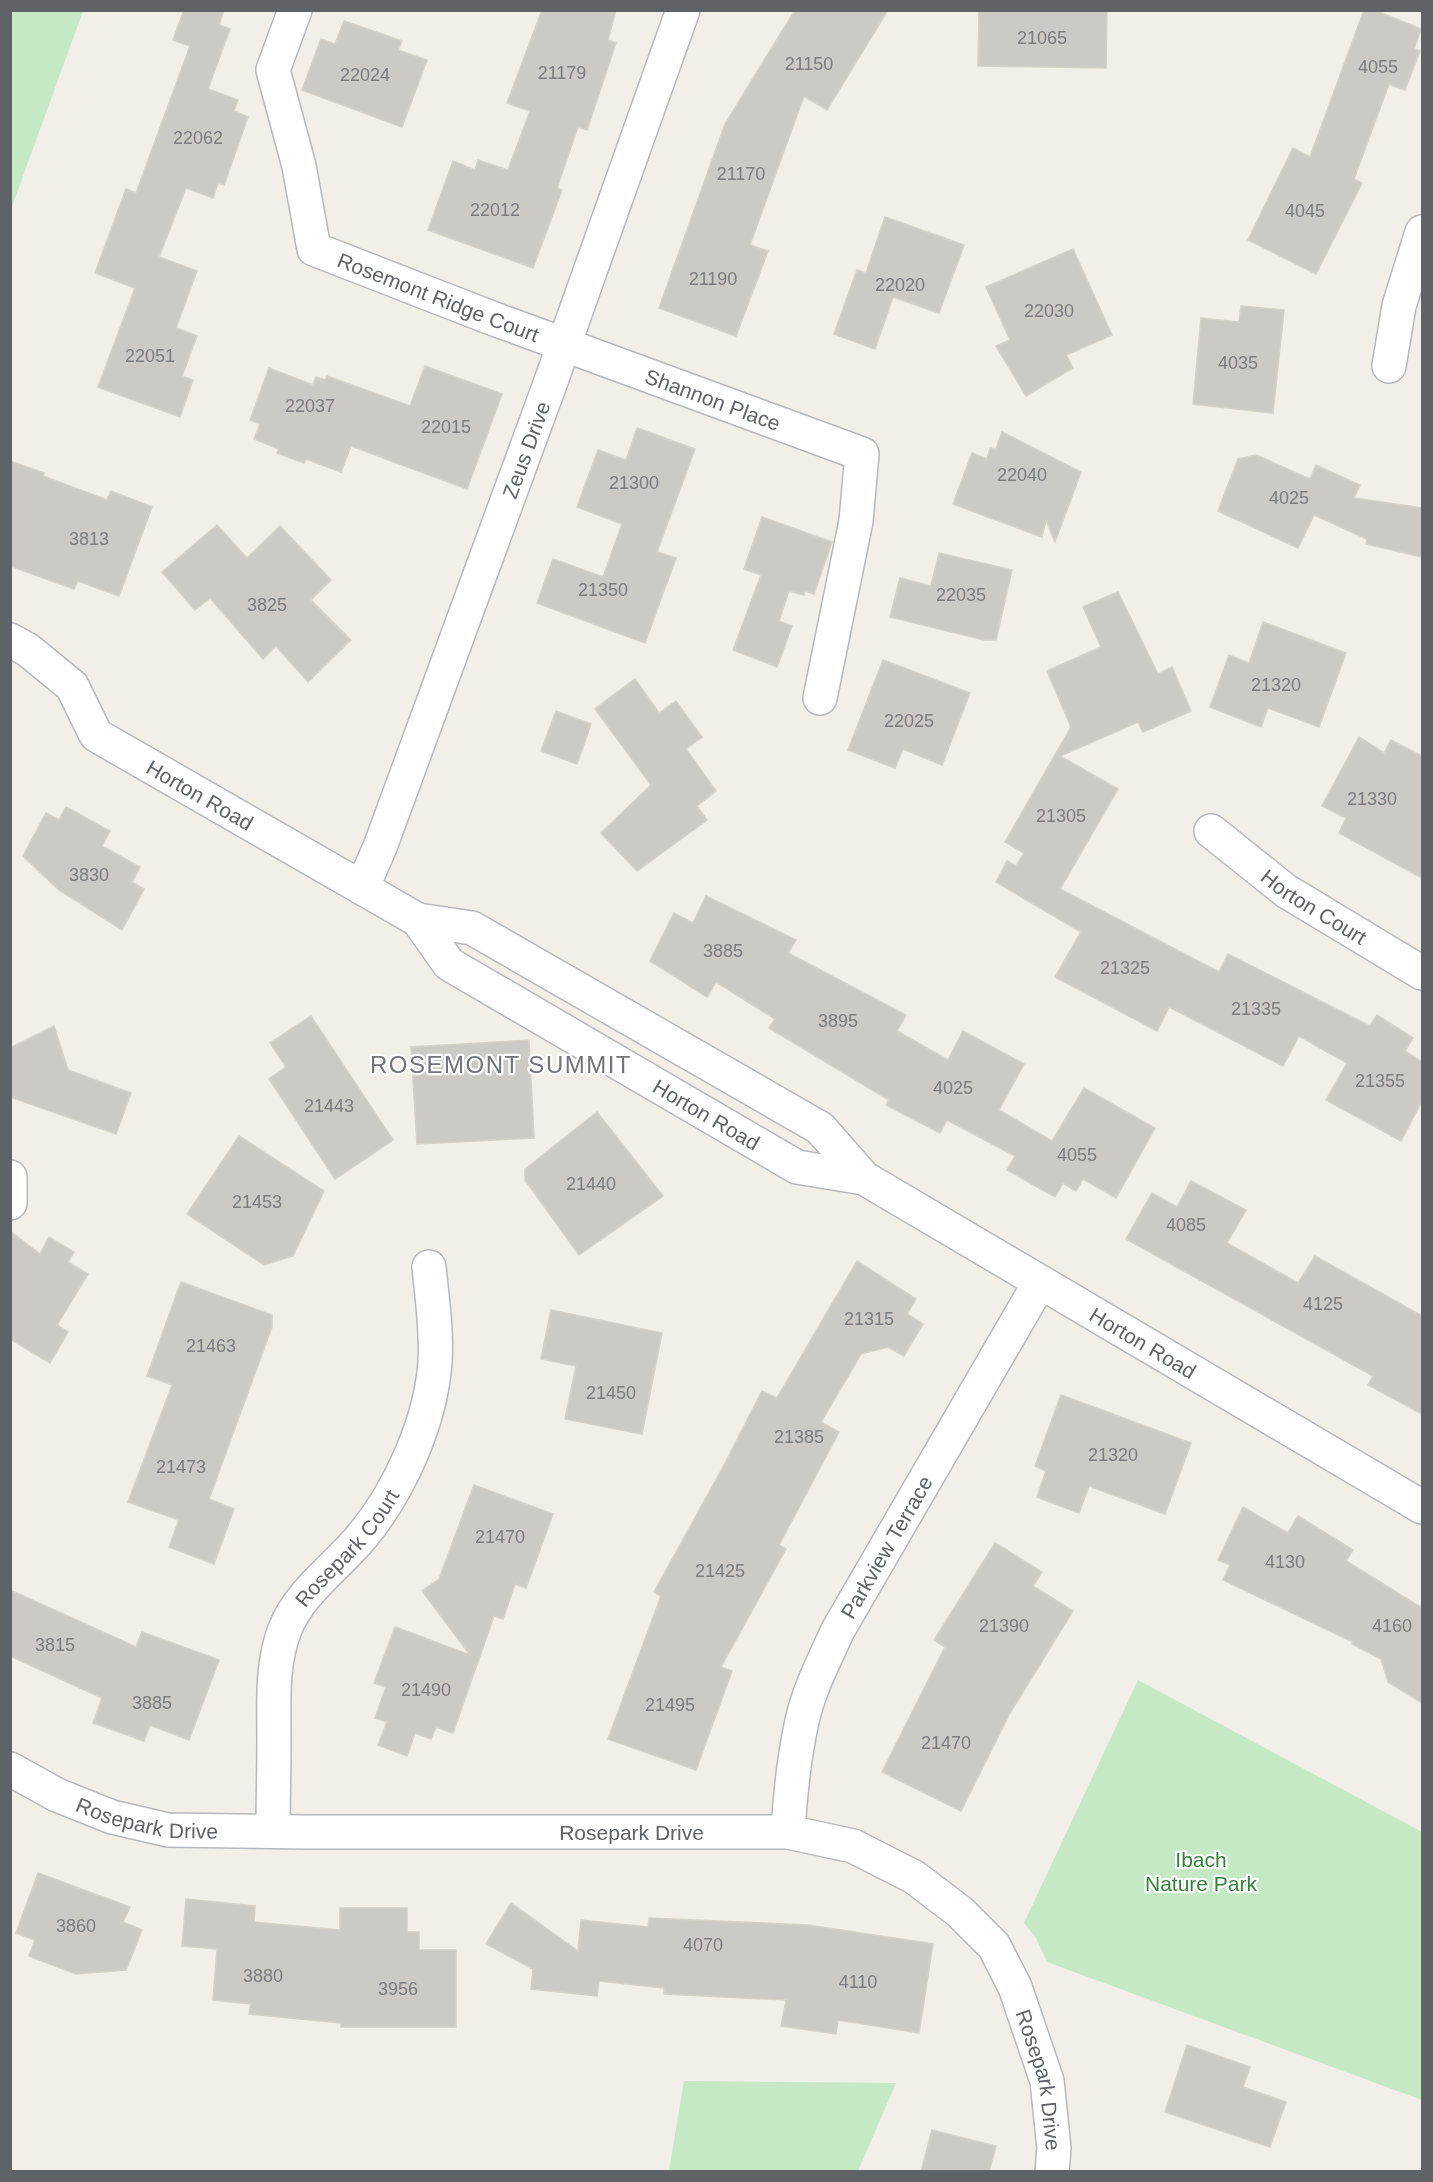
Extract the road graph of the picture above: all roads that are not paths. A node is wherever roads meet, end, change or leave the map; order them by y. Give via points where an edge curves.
1 (295, 10) edge
2 (683, 10) edge
3 (1422, 232) edge
4 (564, 344) junction
5 (1389, 366) dead end
6 (10, 640) edge
7 (820, 698) dead end
8 (1211, 831) dead end
9 (362, 888) junction
10 (418, 920) junction
11 (1422, 973) edge
12 (10, 1177) edge
13 (864, 1178) junction
14 (10, 1203) edge
15 (429, 1267) dead end
16 (1040, 1282) junction
17 (1422, 1507) edge
18 (10, 1769) edge
19 (273, 1831) junction
20 (788, 1832) junction
21 (1052, 2172) edge

1 - 4 street, Rosemont Ridge Court via 273,70 299,166 314,249
2 - 4 street, Zeus Drive
3 - 5 street via 1399,306
4 - 7 street, Shannon Place via 862,454 856,521
4 - 9 street, Zeus Drive
6 - 9 street, Horton Road via 72,686 96,735
8 - 11 street, Horton Court via 1286,891
9 - 10 street, Horton Road
10 - 13 street, Horton Road via 472,928 774,1101 820,1128
10 - 13 street, Horton Road via 449,964 797,1167
12 - 14 street
13 - 16 street, Horton Road
15 - 19 street, Rosepark Court via 435,1363 411,1456 389,1498 363,1535 298,1604 278,1652 274,1680
16 - 17 street, Horton Road
16 - 20 street, Parkview Terrace via 834,1639 817,1676 802,1720
18 - 19 street, Rosepark Drive via 57,1795 111,1817 168,1830
19 - 20 street, Rosepark Drive
20 - 21 street, Rosepark Drive via 852,1846 914,1877 960,1912 994,1946 1015,1987 1047,2081 1054,2148

